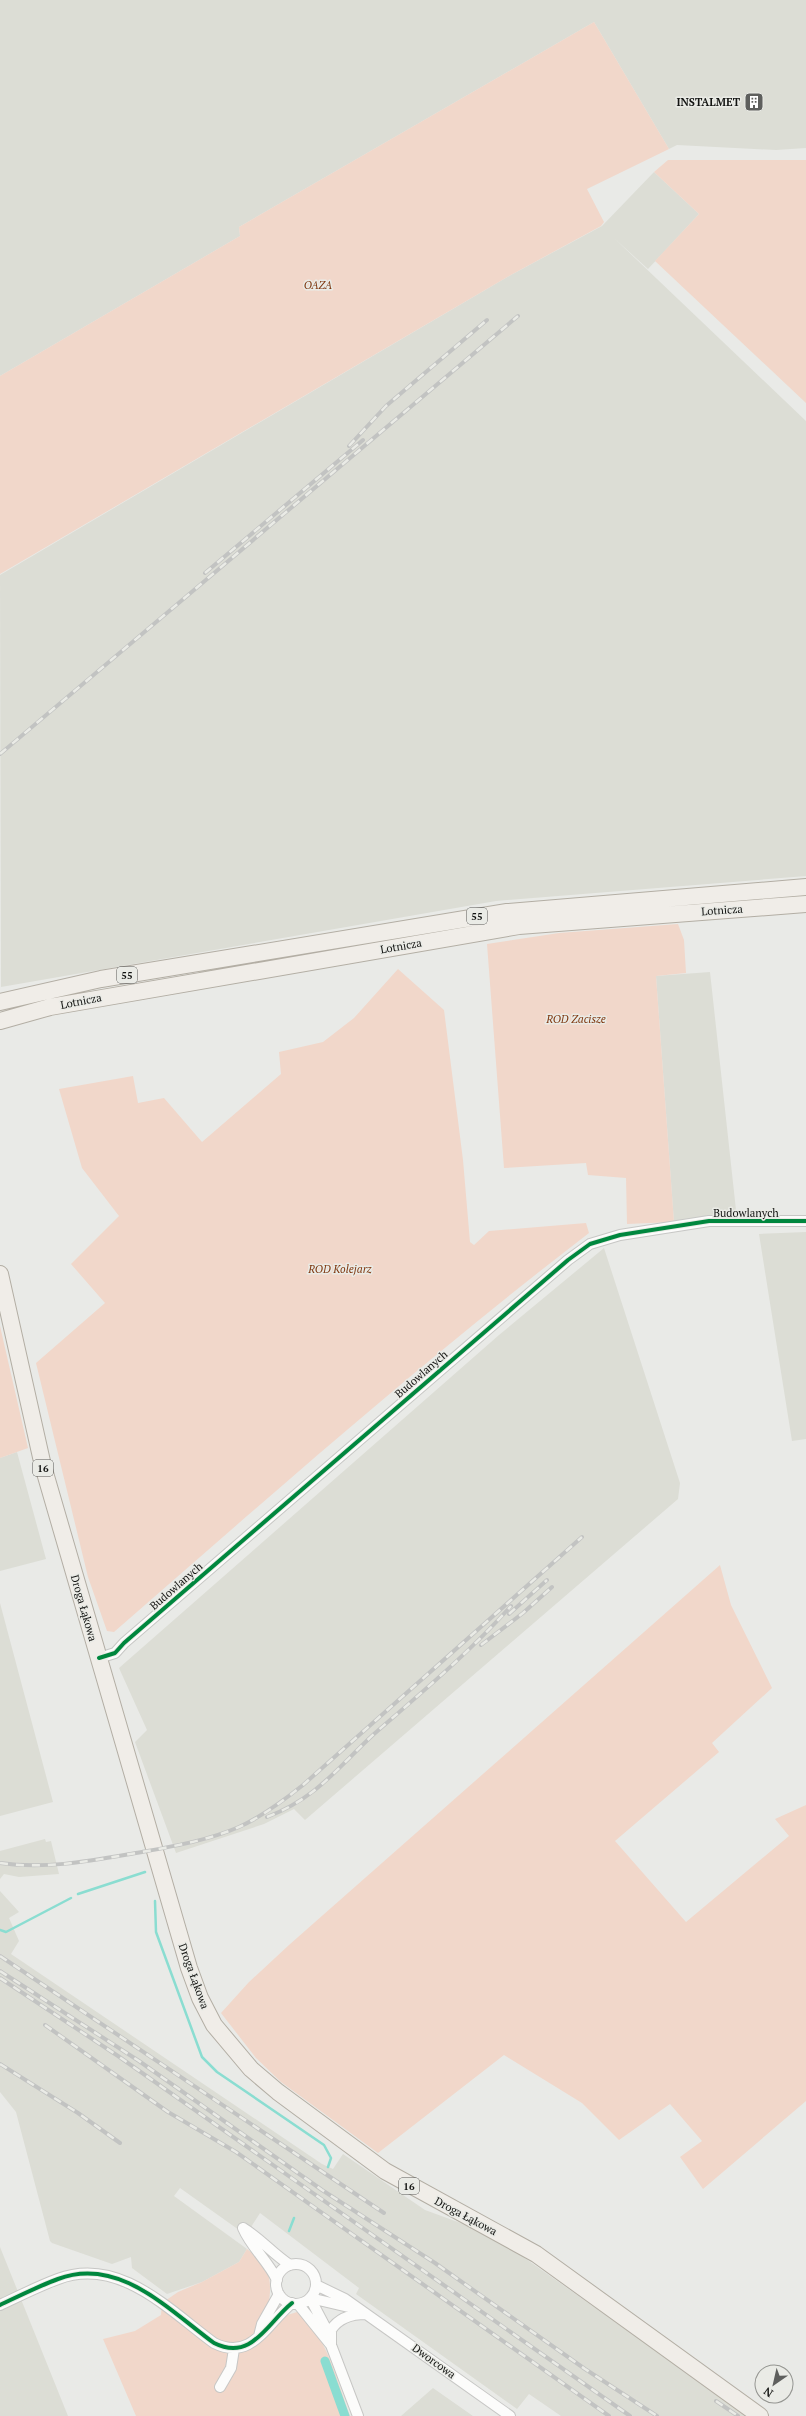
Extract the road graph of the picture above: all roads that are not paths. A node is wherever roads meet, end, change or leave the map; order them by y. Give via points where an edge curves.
1 (806, 887) edge
2 (806, 904) edge
3 (0, 1002) edge
4 (0, 1021) edge
5 (806, 1221) edge
6 (0, 1274) edge
7 (99, 1658) junction
8 (290, 2265) junction
9 (277, 2280) junction
10 (316, 2285) junction
11 (279, 2294) junction
12 (310, 2298) junction
13 (295, 2303) junction
14 (0, 2305) edge
15 (358, 2308) junction
16 (367, 2314) junction
17 (259, 2336) junction
18 (330, 2341) junction
19 (234, 2349) junction
20 (220, 2387) dead end
21 (358, 2416) edge
22 (510, 2416) edge
23 (760, 2416) edge

1 - 3 main road, Lotnicza / 55 via 507,912 101,979
2 - 4 main road, Lotnicza / 55 via 580,920 488,931 117,994 50,1007
5 - 7 street, Budowlanych via 709,1222 620,1235 590,1244 124,1643 115,1654
6 - 7 main road, Droga Łąkowa / 16 via 43,1466
7 - 23 main road, Droga Łąkowa / 16 via 189,1968 214,2025 229,2044 251,2069 278,2092 363,2156 418,2191 536,2254
8 - 9 street via 282,2270
8 - 9 street via 242,2228 248,2239 265,2257
8 - 10 street via 300,2264 307,2267 315,2277
9 - 11 street
10 - 12 street
10 - 15 street, Dworcowa
11 - 13 street
11 - 17 street via 262,2324
12 - 13 street
12 - 15 street, Dworcowa
12 - 18 street
13 - 17 street
13 - 18 street
14 - 19 street via 59,2278 82,2274 111,2275 140,2289 214,2343
15 - 16 street, Dworcowa
16 - 18 street via 349,2315 341,2320 334,2326
16 - 22 street, Dworcowa
17 - 19 street via 244,2347
18 - 21 street
19 - 20 street via 231,2368

